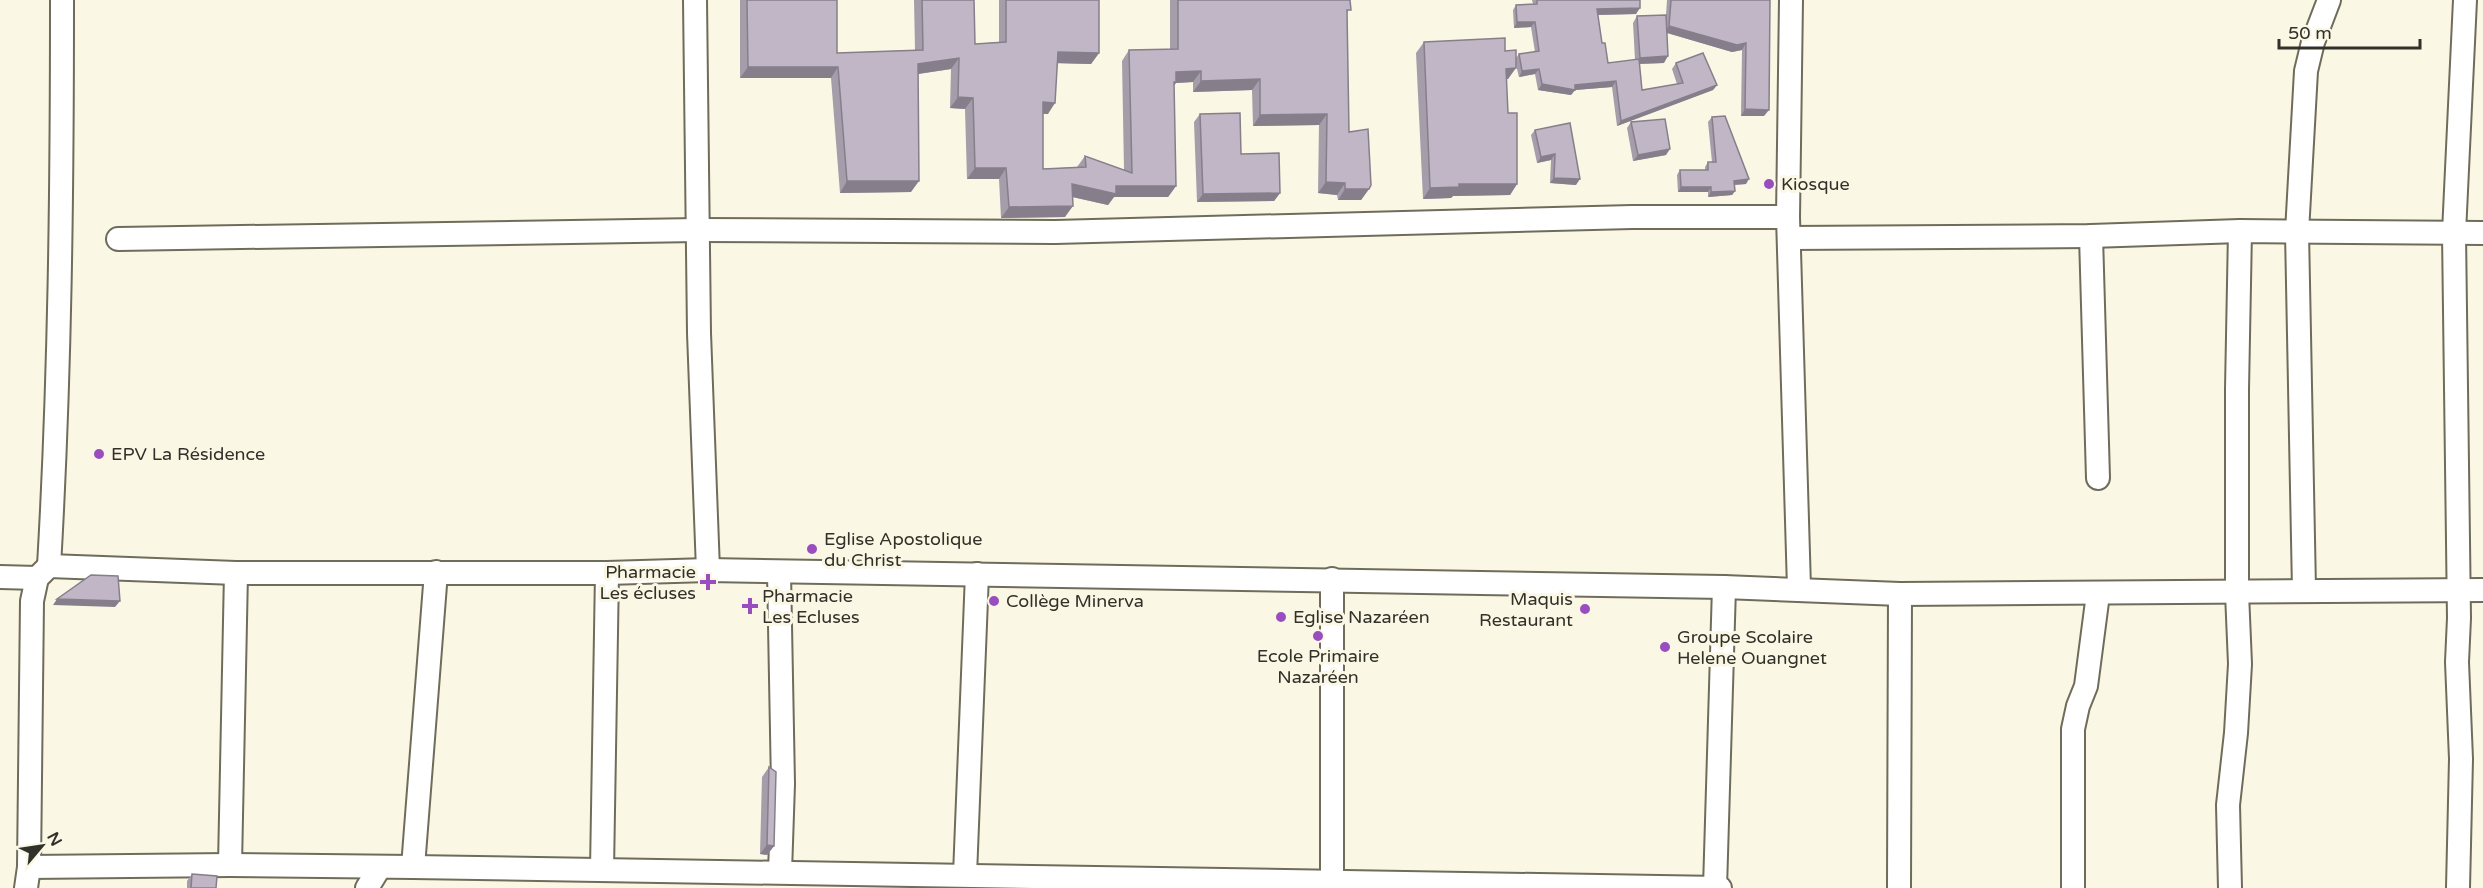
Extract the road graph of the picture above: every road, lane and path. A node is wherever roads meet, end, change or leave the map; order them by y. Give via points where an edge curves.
1 (62, 0) edge
2 (695, 0) edge
3 (1791, 0) edge
4 (2329, 0) edge
5 (2465, 0) edge
6 (1789, 227) junction
7 (698, 230) junction
8 (2240, 231) junction
9 (2297, 232) junction
10 (2454, 233) junction
11 (2483, 233) edge
12 (2091, 236) junction
13 (118, 239) dead end
14 (2098, 478) dead end
15 (708, 570) junction
16 (43, 572) junction
17 (436, 572) junction
18 (779, 572) junction
19 (236, 573) junction
20 (607, 573) junction
21 (977, 574) junction
22 (0, 577) edge
23 (1332, 579) junction
24 (1724, 587) junction
25 (1799, 588) junction
26 (2458, 589) junction
27 (2304, 590) junction
28 (2483, 590) edge
29 (2237, 593) junction
30 (1900, 594) junction
31 (2098, 594) junction
32 (230, 865) junction
33 (380, 867) junction
34 (413, 867) junction
35 (602, 870) junction
36 (780, 872) junction
37 (27, 878) edge
38 (980, 879) edge
39 (1332, 885) edge
40 (367, 888) edge
41 (1715, 888) edge
42 (1720, 888) edge
43 (1899, 888) edge
44 (2073, 888) edge
45 (2230, 888) edge
46 (2458, 888) edge

1 - 16 street via 58,414
2 - 7 street
3 - 6 street
4 - 9 street via 2306,71
5 - 10 street
6 - 7 street via 1632,217 1055,232
6 - 12 street
6 - 25 street
7 - 13 street
7 - 15 street
8 - 9 street
8 - 12 street
8 - 29 street
9 - 10 street
9 - 27 street
10 - 11 street
10 - 26 street
12 - 14 street
15 - 18 street
15 - 20 street
16 - 19 street
16 - 22 street
16 - 37 street via 32,601
17 - 19 street
17 - 20 street
17 - 34 street
18 - 21 street
18 - 36 street via 783,784
19 - 32 street
20 - 35 street
21 - 23 street
21 - 38 street
23 - 24 street
23 - 39 street
24 - 25 street
24 - 41 street
25 - 30 street
26 - 27 street
26 - 28 street
26 - 46 street
27 - 29 street
29 - 31 street
29 - 45 street via 2240,664 2228,805
30 - 31 street
30 - 43 street
31 - 44 street via 2086,686 2073,729
32 - 33 street
32 - 37 street
33 - 34 street
33 - 40 street
34 - 35 street
35 - 36 street
36 - 38 street
38 - 39 street
39 - 41 street
41 - 42 street

